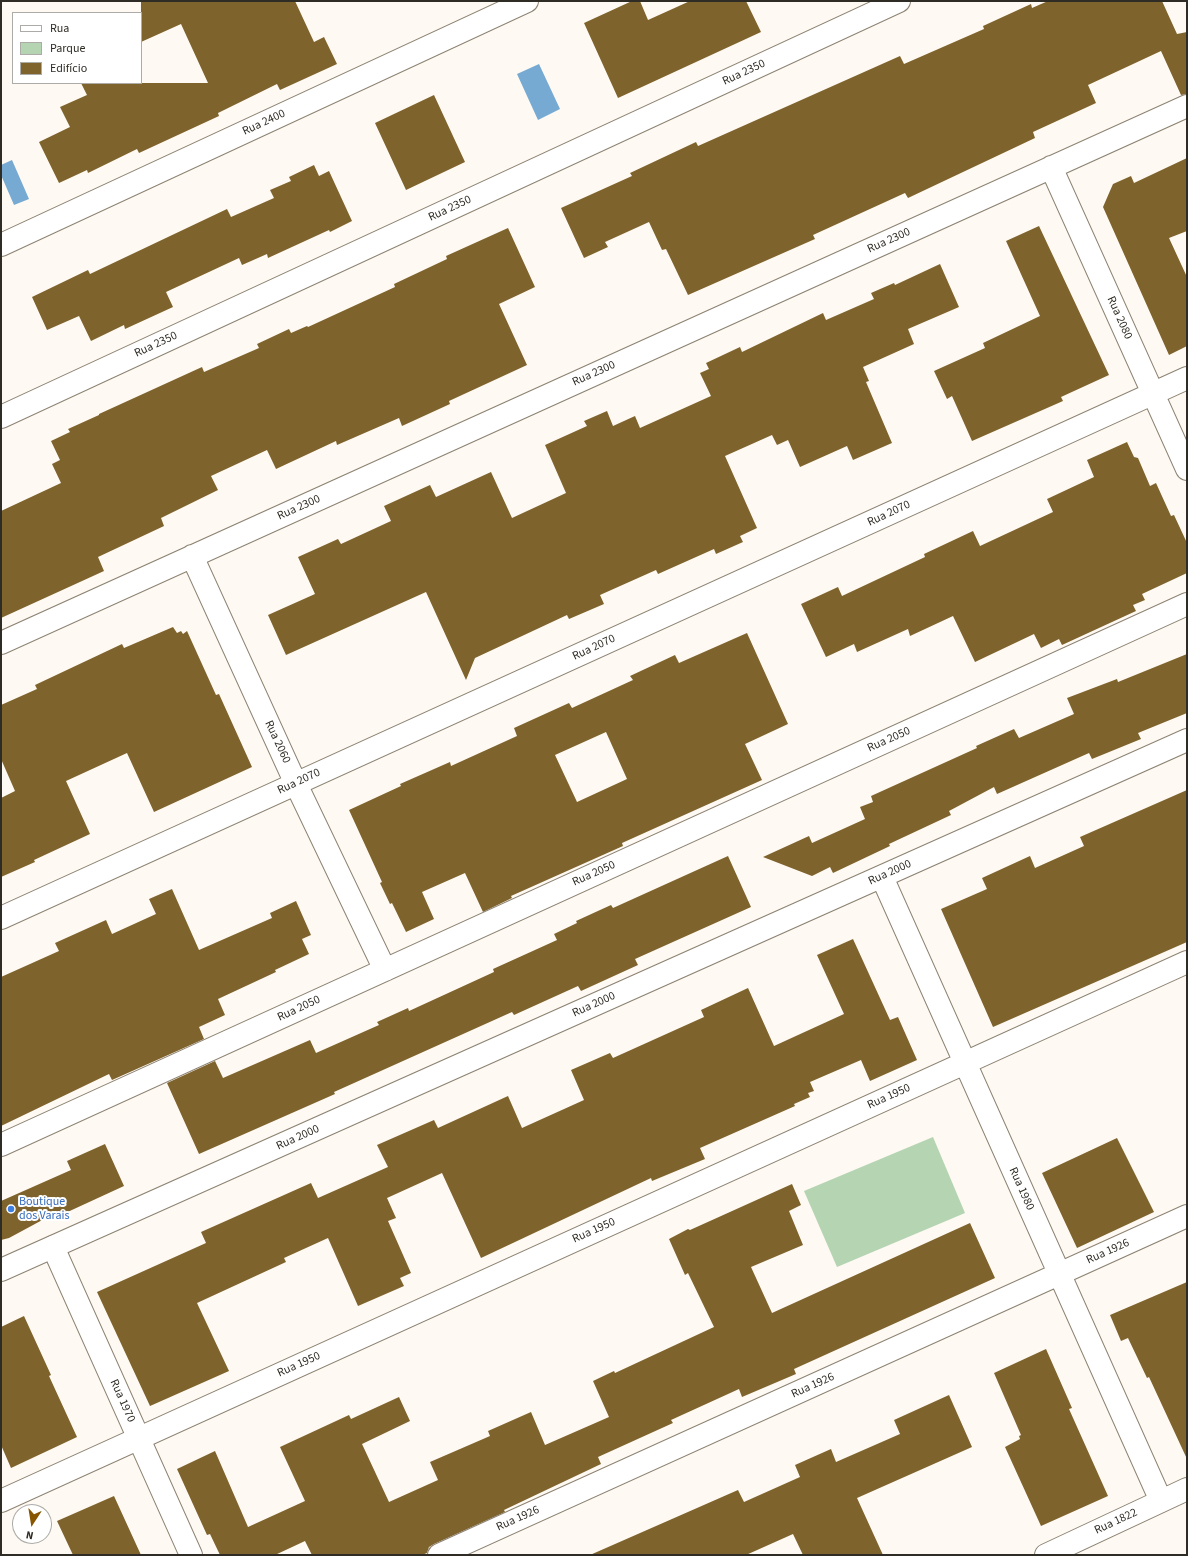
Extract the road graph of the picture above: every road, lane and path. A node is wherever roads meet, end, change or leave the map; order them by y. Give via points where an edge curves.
1 (526, 1) edge
2 (899, 1) edge
3 (1187, 106) edge
4 (1051, 167) junction
5 (1, 245) edge
6 (1187, 378) edge
7 (1153, 393) junction
8 (1, 417) edge
9 (1187, 469) edge
10 (192, 556) junction
11 (1187, 604) edge
12 (1, 643) edge
13 (1187, 740) edge
14 (296, 784) junction
15 (882, 877) junction
16 (1, 918) edge
17 (1187, 962) edge
18 (385, 970) junction
19 (965, 1063) junction
20 (1, 1145) edge
21 (1187, 1216) edge
22 (53, 1247) junction
23 (1, 1270) edge
24 (1059, 1274) junction
25 (139, 1438) junction
26 (1187, 1489) edge
27 (1161, 1500) junction
28 (1, 1501) edge
29 (191, 1555) edge
30 (438, 1555) edge
31 (1046, 1555) edge

1 - 5 street, Rua 2400
2 - 8 street, Rua 2350
3 - 4 street, Rua 2300
4 - 7 street, Rua 2080
4 - 10 street, Rua 2300
6 - 7 street, Rua 2070
7 - 9 street, Rua 2080
7 - 14 street, Rua 2070
10 - 12 street, Rua 2300
10 - 14 street, Rua 2060
11 - 18 street, Rua 2050
13 - 15 street, Rua 2000
14 - 16 street, Rua 2070
14 - 18 street, Rua 2060
15 - 19 street, Rua 1980
15 - 22 street, Rua 2000
17 - 19 street, Rua 1950
18 - 20 street, Rua 2050
19 - 24 street, Rua 1980
19 - 25 street, Rua 1950
21 - 24 street, Rua 1926
22 - 23 street, Rua 2000
22 - 25 street, Rua 1970
24 - 27 street, Rua 1980
24 - 30 street, Rua 1926
25 - 28 street, Rua 1950
25 - 29 street, Rua 1970
26 - 27 street, Rua 1822
27 - 31 street, Rua 1822

